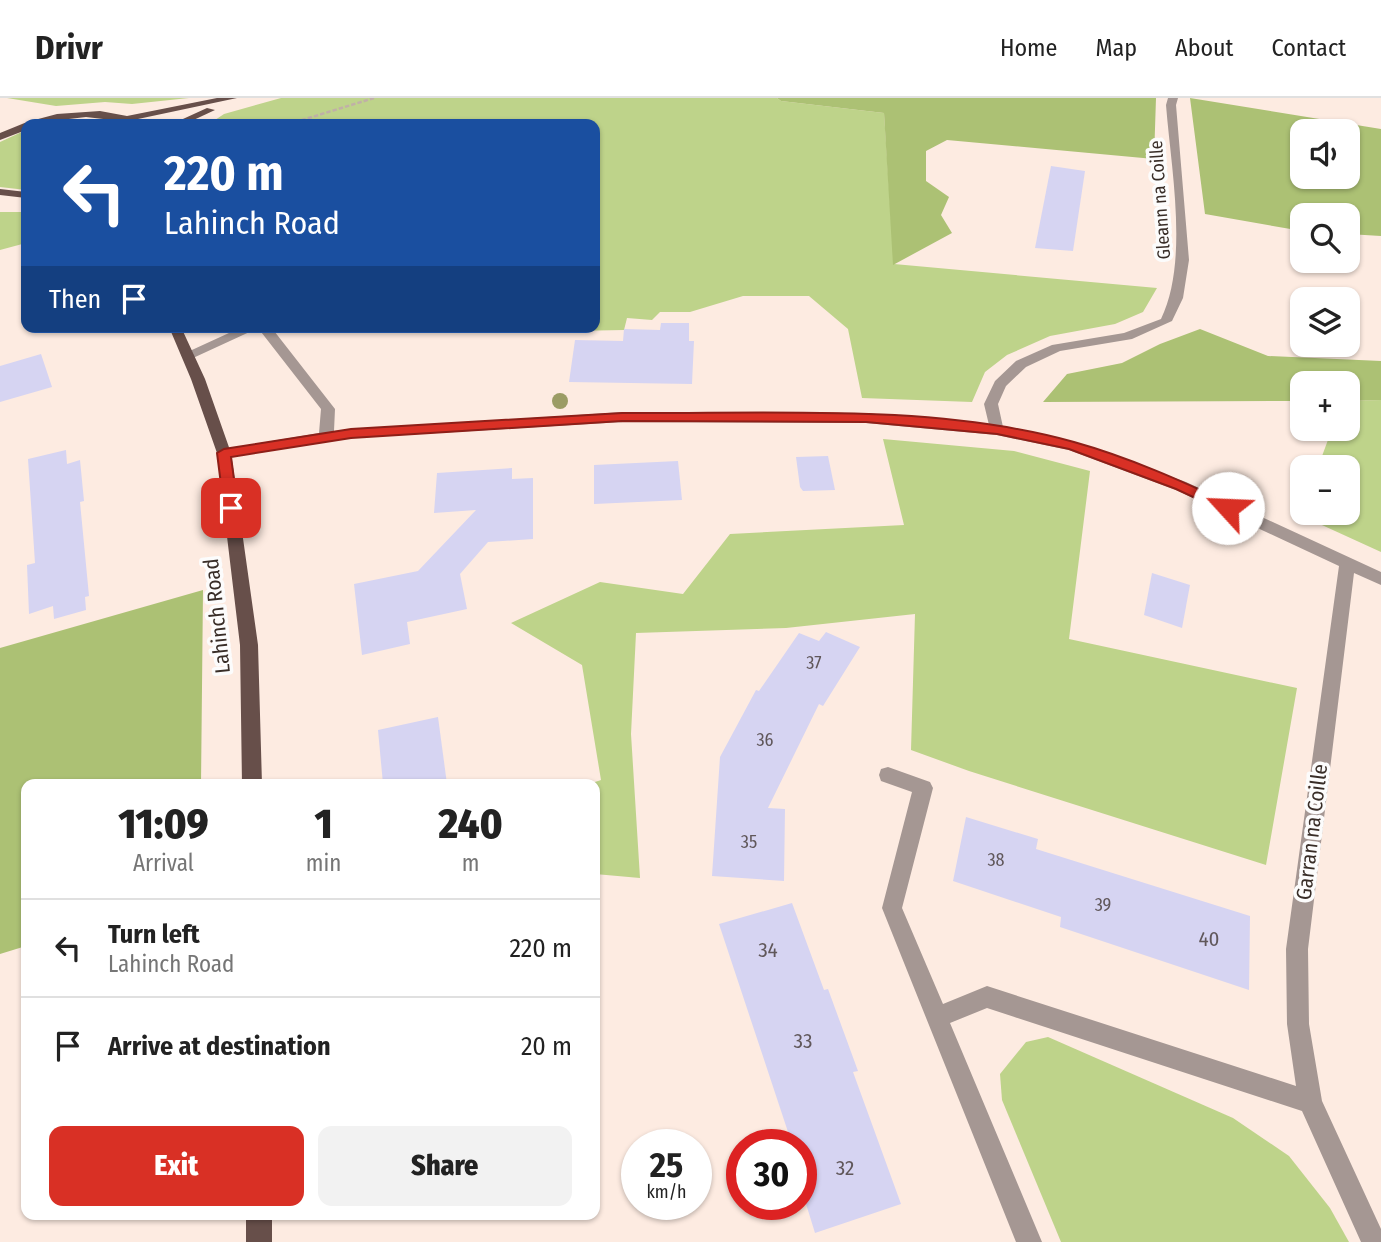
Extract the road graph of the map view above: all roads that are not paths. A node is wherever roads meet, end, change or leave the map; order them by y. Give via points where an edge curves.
1 (233, 98) edge
2 (1173, 98) edge
3 (129, 118) joint
4 (60, 119) edge
5 (188, 119) edge
6 (0, 123) edge
7 (21, 128) edge
8 (12, 131) junction
9 (0, 137) edge
10 (0, 192) edge
11 (21, 194) edge
12 (178, 333) edge
13 (239, 333) edge
14 (269, 333) edge
15 (188, 355) junction
16 (997, 429) junction
17 (326, 437) junction
18 (224, 453) junction
19 (1347, 563) junction
20 (1381, 579) edge
21 (888, 775) dead end
22 (253, 779) edge
23 (936, 1018) junction
24 (1310, 1102) junction
25 (259, 1220) edge
26 (259, 1242) edge
27 (1029, 1242) edge
28 (1374, 1242) edge

1 - 3 main road
1 - 5 main road
2 - 16 street, Gleann na Coille via 1183,260 1177,298 1166,321 1127,336 1057,348 1021,364 1000,384 991,404
3 - 4 main road via 86,114
6 - 8 main road
7 - 8 main road
8 - 9 main road
10 - 11 main road
12 - 15 main road, Lahinch Road
13 - 15 street
14 - 17 street via 328,409
15 - 18 main road, Lahinch Road
16 - 17 street via 866,418 622,417
16 - 19 street via 1072,446 1169,482
17 - 18 street
18 - 22 main road, Lahinch Road via 250,645
19 - 20 street
19 - 24 street, Garran na Coille via 1297,949 1298,1024
21 - 23 street via 923,788 892,908
23 - 24 street via 986,996
23 - 27 street
24 - 28 street, Garran na Coille
25 - 26 main road

